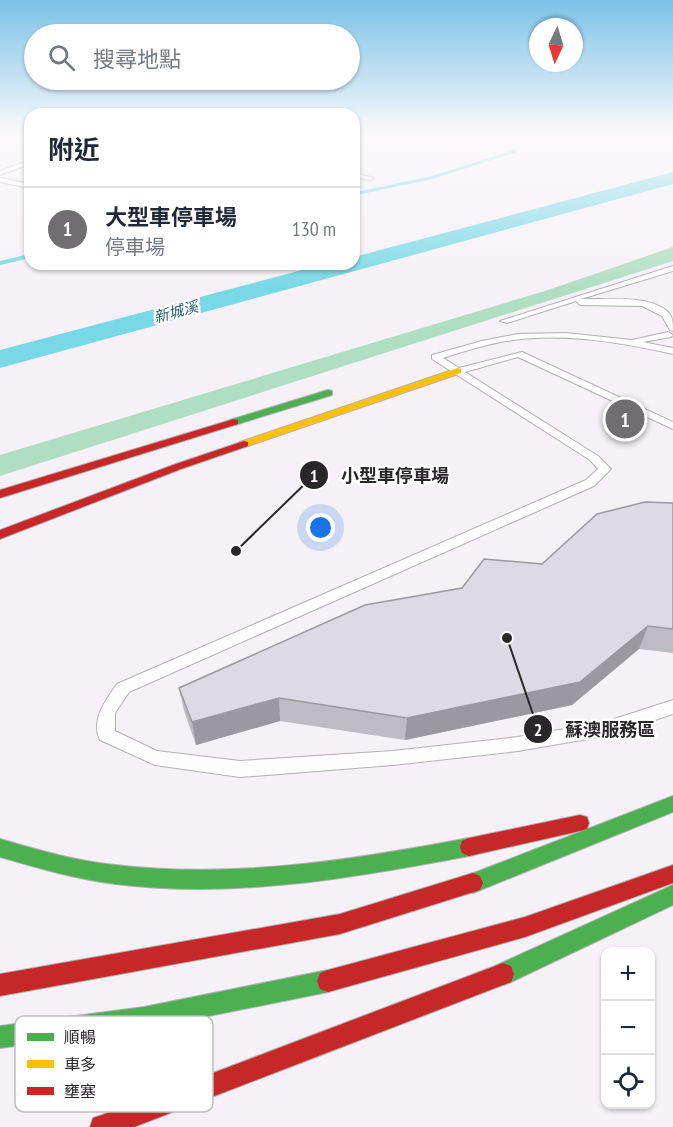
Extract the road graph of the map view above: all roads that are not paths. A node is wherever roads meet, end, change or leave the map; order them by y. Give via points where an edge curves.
1 (673, 268) edge
2 (566, 302) junction
3 (669, 314) edge
4 (504, 321) dead end
5 (671, 331) edge
6 (631, 342) junction
7 (673, 350) edge
8 (458, 371) junction
9 (673, 426) edge
10 (139, 466) dead end
11 (177, 467) junction
12 (0, 494) edge
13 (59, 497) dead end
14 (0, 527) edge
15 (0, 535) edge
16 (39, 535) dead end
17 (673, 707) edge
18 (673, 803) edge
19 (0, 848) edge
20 (673, 874) edge
21 (673, 895) edge
22 (0, 985) edge
23 (154, 1016) edge
24 (15, 1035) edge
25 (0, 1037) edge
26 (213, 1085) edge
27 (141, 1112) edge
28 (102, 1127) edge

1 - 2 lane
2 - 3 lane via 644,303
2 - 4 lane
3 - 5 lane
5 - 6 lane
5 - 7 lane
6 - 7 lane
6 - 8 lane via 583,336 528,336 429,358
8 - 9 lane via 519,354
8 - 11 highway
8 - 17 lane via 594,458 605,469 590,483 123,688 107,712 106,735 155,758 240,769 518,744 605,729
10 - 12 highway via 331,392
11 - 15 highway
11 - 16 highway
13 - 14 highway
18 - 19 highway via 423,858 294,876 204,880 130,876 52,866
18 - 22 highway via 465,886 340,924
20 - 23 highway via 525,927 314,985
21 - 26 highway via 502,974
24 - 25 highway
27 - 28 highway

